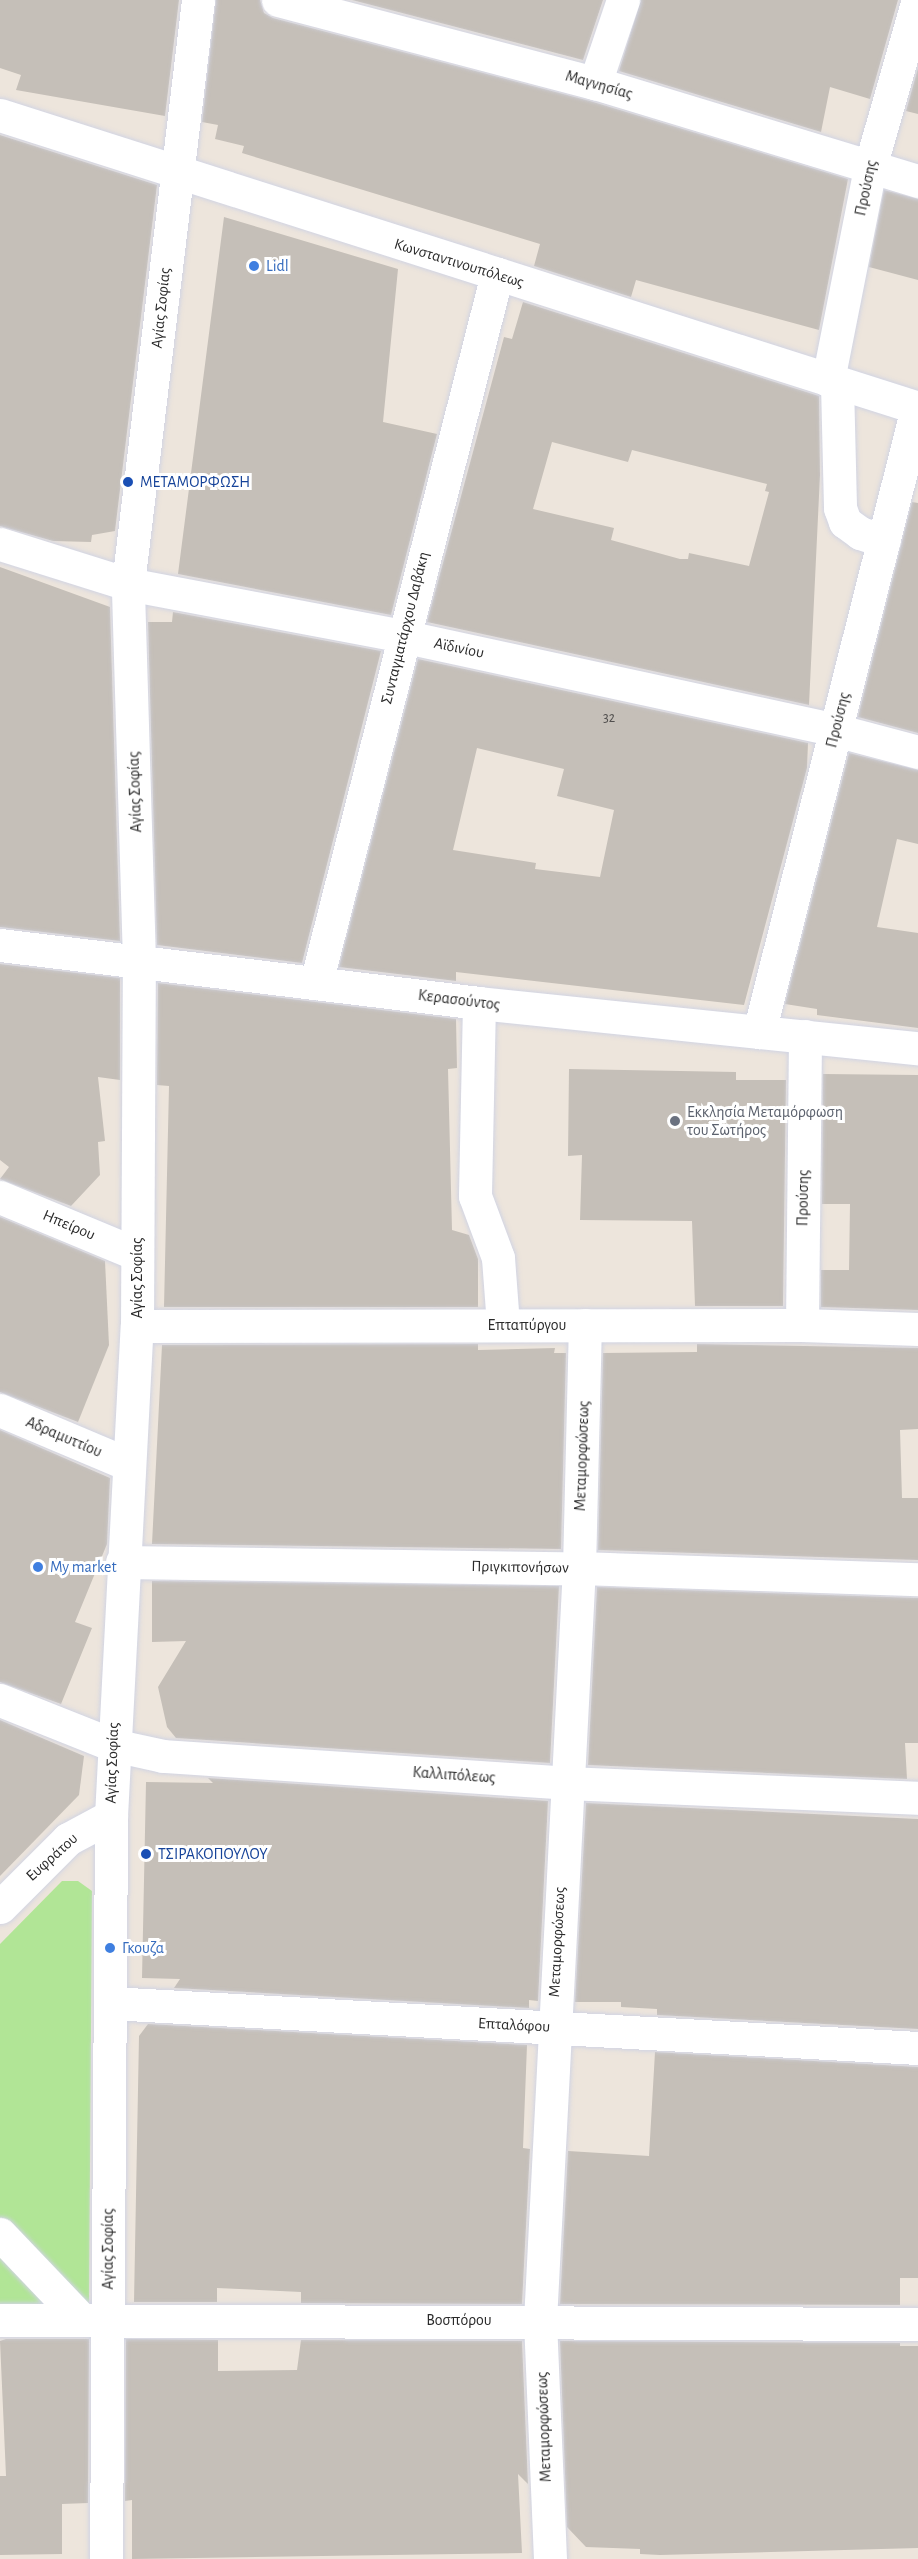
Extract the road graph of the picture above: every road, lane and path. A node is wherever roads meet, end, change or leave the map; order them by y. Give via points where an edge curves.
1 (198, 0) edge
2 (278, 0) edge
3 (623, 0) edge
4 (918, 0) edge
5 (319, 5) edge
6 (595, 83) junction
7 (0, 115) edge
8 (870, 167) junction
9 (175, 174) junction
10 (918, 182) edge
11 (497, 274) junction
12 (833, 382) junction
13 (918, 408) edge
14 (884, 541) junction
15 (0, 544) edge
16 (128, 584) junction
17 (402, 636) junction
18 (836, 730) junction
19 (918, 752) edge
20 (0, 945) edge
21 (139, 961) junction
22 (316, 983) junction
23 (479, 1003) junction
24 (759, 1032) junction
25 (805, 1036) junction
26 (918, 1048) edge
27 (0, 1197) edge
28 (137, 1254) junction
29 (503, 1325) junction
30 (585, 1325) junction
31 (802, 1325) junction
32 (137, 1326) junction
33 (918, 1329) edge
34 (0, 1410) edge
35 (128, 1464) junction
36 (122, 1562) junction
37 (579, 1568) junction
38 (918, 1579) edge
39 (0, 1700) edge
40 (113, 1745) junction
41 (565, 1783) junction
42 (918, 1798) edge
43 (111, 1816) junction
44 (0, 1906) edge
45 (110, 2003) junction
46 (553, 2027) junction
47 (918, 2048) edge
48 (0, 2234) edge
49 (94, 2318) junction
50 (0, 2320) edge
51 (540, 2321) junction
52 (918, 2324) edge
53 (106, 2559) edge
54 (550, 2559) edge

1 - 9 street, Αγίας Σοφίας
2 - 5 street, Μαγνησίας
3 - 6 street
4 - 8 street, Προύσης
5 - 6 street, Μαγνησίας
6 - 8 street, Μαγνησίας
7 - 9 street, Κωνσταντινουπόλεως
8 - 10 street, Μαγνησίας
8 - 12 street, Προύσης
9 - 11 street, Κωνσταντινουπόλεως
9 - 16 street, Αγίας Σοφίας
11 - 12 street, Κωνσταντινουπόλεως
11 - 17 street, Συνταγματάρχου Δαβάκη
12 - 13 street, Κωνσταντινουπόλεως
12 - 14 street, Προύσης via 840,508 845,522 860,533
13 - 14 street, Προύσης
14 - 18 street, Προύσης
15 - 16 street, Αϊδινίου
16 - 17 street, Αϊδινίου
16 - 21 street, Αγίας Σοφίας
17 - 18 street, Αϊδινίου
17 - 22 street, Συνταγματάρχου Δαβάκη
18 - 19 street, Αϊδινίου
18 - 24 street, Προύσης
20 - 21 street, Κερασούντος
21 - 22 street, Κερασούντος
21 - 28 street, Αγίας Σοφίας
22 - 23 street, Κερασούντος
23 - 24 street, Κερασούντος
23 - 29 street via 475,1196 498,1258
24 - 25 street, Κερασούντος
25 - 26 street, Κερασούντος
25 - 31 street, Προύσης
27 - 28 street, Ηπείρου
28 - 32 street, Αγίας Σοφίας
29 - 30 street, Επταπύργου
29 - 32 street, Επταπύργου
30 - 31 street, Επταπύργου
30 - 37 street, Μεταμορφώσεως
31 - 33 street, Επταπύργου
32 - 35 street, Αγίας Σοφίας
34 - 35 street, Αδραμυττίου
35 - 36 street, Αγίας Σοφίας
36 - 37 street, Πριγκιπονήσων
36 - 40 street, Αγίας Σοφίας
37 - 38 street, Πριγκιπονήσων
37 - 41 street, Μεταμορφώσεως
39 - 40 street, Καλλιπόλεως
40 - 41 street, Καλλιπόλεως via 164,1756
40 - 43 street, Αγίας Σοφίας
41 - 42 street, Καλλιπόλεως
41 - 46 street, Μεταμορφώσεως
43 - 44 street, Ευφράτου via 68,1839
43 - 45 street, Αγίας Σοφίας
45 - 46 street, Επταλόφου
45 - 49 street, Αγίας Σοφίας
46 - 47 street, Επταλόφου
46 - 51 street, Μεταμορφώσεως
48 - 49 street
49 - 50 street, Βοσπόρου
49 - 51 street, Βοσπόρου
49 - 53 street, Αγίας Σοφίας
51 - 52 street, Βοσπόρου
51 - 54 street, Μεταμορφώσεως

